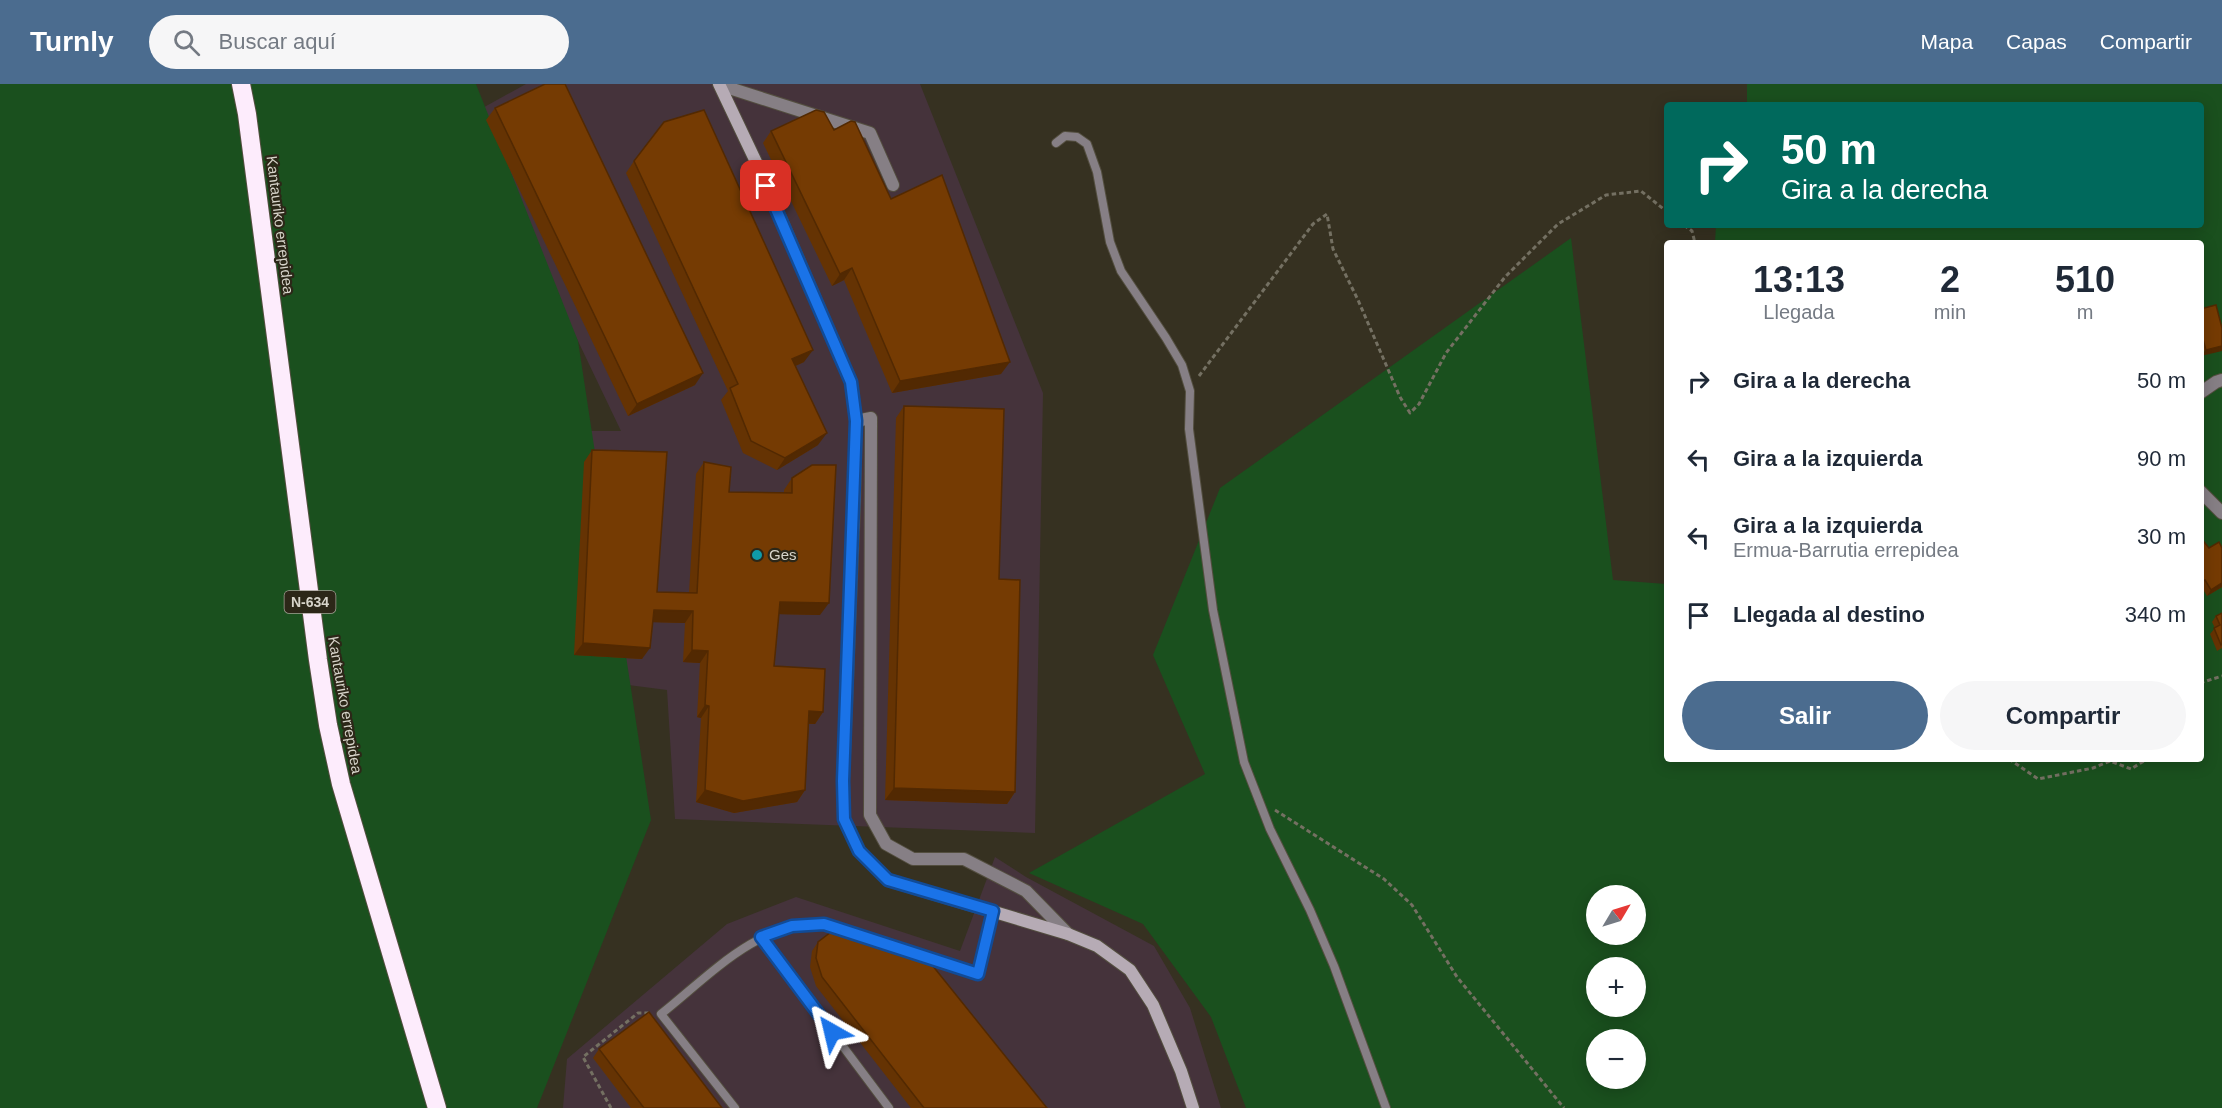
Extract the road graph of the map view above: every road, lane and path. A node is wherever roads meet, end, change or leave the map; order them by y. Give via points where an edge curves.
1 (241, 84) edge
2 (719, 85) edge
3 (1056, 143) dead end
4 (893, 185) dead end
5 (1664, 209) edge
6 (2222, 380) edge
7 (2204, 390) edge
8 (1190, 391) junction
9 (856, 421) junction
10 (2204, 495) edge
11 (2222, 513) edge
12 (2222, 676) edge
13 (2204, 682) edge
14 (2013, 762) edge
15 (2106, 762) edge
16 (2115, 762) edge
17 (2142, 762) edge
18 (1258, 799) junction
19 (993, 911) junction
20 (1068, 934) junction
21 (761, 937) junction
22 (661, 1014) junction
23 (437, 1108) edge
24 (611, 1108) edge
25 (735, 1108) edge
26 (889, 1108) edge
27 (1193, 1108) edge
28 (1386, 1108) edge
29 (1564, 1108) edge

1 - 23 highway, Kantauriko errepidea / N-634 via 328,725 341,784
2 - 4 street via 870,133
2 - 9 street via 851,382
3 - 8 lane via 1065,136 1077,137 1087,144 1097,172 1110,242 1121,271 1182,365
5 - 8 path via 1641,191 1606,195 1558,224 1504,277 1446,353 1419,404 1410,413 1333,249 1327,214 1306,233
6 - 7 street
8 - 18 lane via 1189,429 1213,610 1236,732
9 - 19 street via 844,819 859,851 888,880
9 - 20 street via 871,418 870,815 886,844 913,859 964,859 1026,891
10 - 11 street
12 - 13 path
14 - 15 path via 2038,779
16 - 17 path via 2131,769
18 - 28 lane via 1334,966
18 - 29 path via 1384,879 1412,905 1457,977
19 - 20 street
19 - 21 lane via 978,974 824,924 792,926
20 - 27 street via 1097,945 1130,970 1152,1005 1182,1071
21 - 22 lane
21 - 26 lane
22 - 24 path via 638,1013 583,1057
22 - 25 lane

